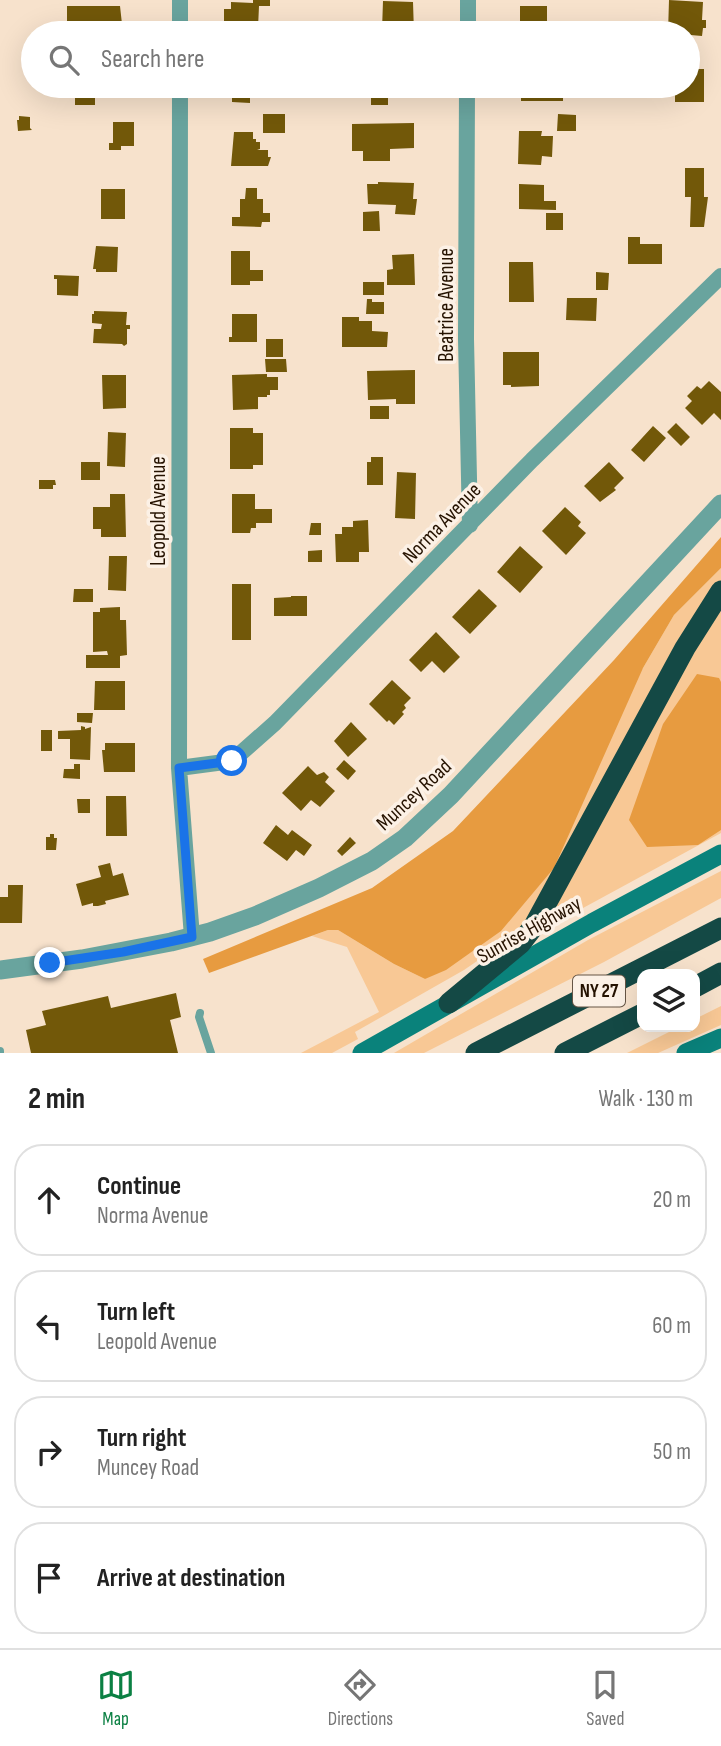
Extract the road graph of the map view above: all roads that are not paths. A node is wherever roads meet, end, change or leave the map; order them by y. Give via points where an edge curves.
1 (180, 0) edge
2 (468, 0) edge
3 (180, 21) edge
4 (468, 21) edge
5 (180, 98) edge
6 (467, 98) edge
7 (721, 276) edge
8 (721, 503) edge
9 (470, 525) junction
10 (721, 591) edge
11 (179, 768) junction
12 (721, 854) edge
13 (721, 928) edge
14 (192, 937) junction
15 (0, 970) edge
16 (721, 974) edge
17 (700, 984) edge
18 (449, 1003) junction
19 (200, 1013) dead end
20 (637, 1017) edge
21 (721, 1038) edge
22 (211, 1053) edge
23 (362, 1053) edge
24 (476, 1053) edge
25 (565, 1053) edge
26 (685, 1053) edge

1 - 3 street
2 - 4 street
5 - 11 street, Leopold Avenue
6 - 9 street, Beatrice Avenue
7 - 9 street, Norma Avenue
8 - 14 street, Muncey Road via 460,785 405,838 319,888
9 - 11 street, Norma Avenue via 232,761
10 - 18 highway via 685,648 534,926
11 - 14 street, Leopold Avenue
12 - 18 main road, Sunrise Highway
13 - 24 highway, NY 27
14 - 15 street, Muncey Road
16 - 17 highway
18 - 23 main road, Sunrise Highway
19 - 22 lane
20 - 25 highway, NY 27
21 - 26 main road

